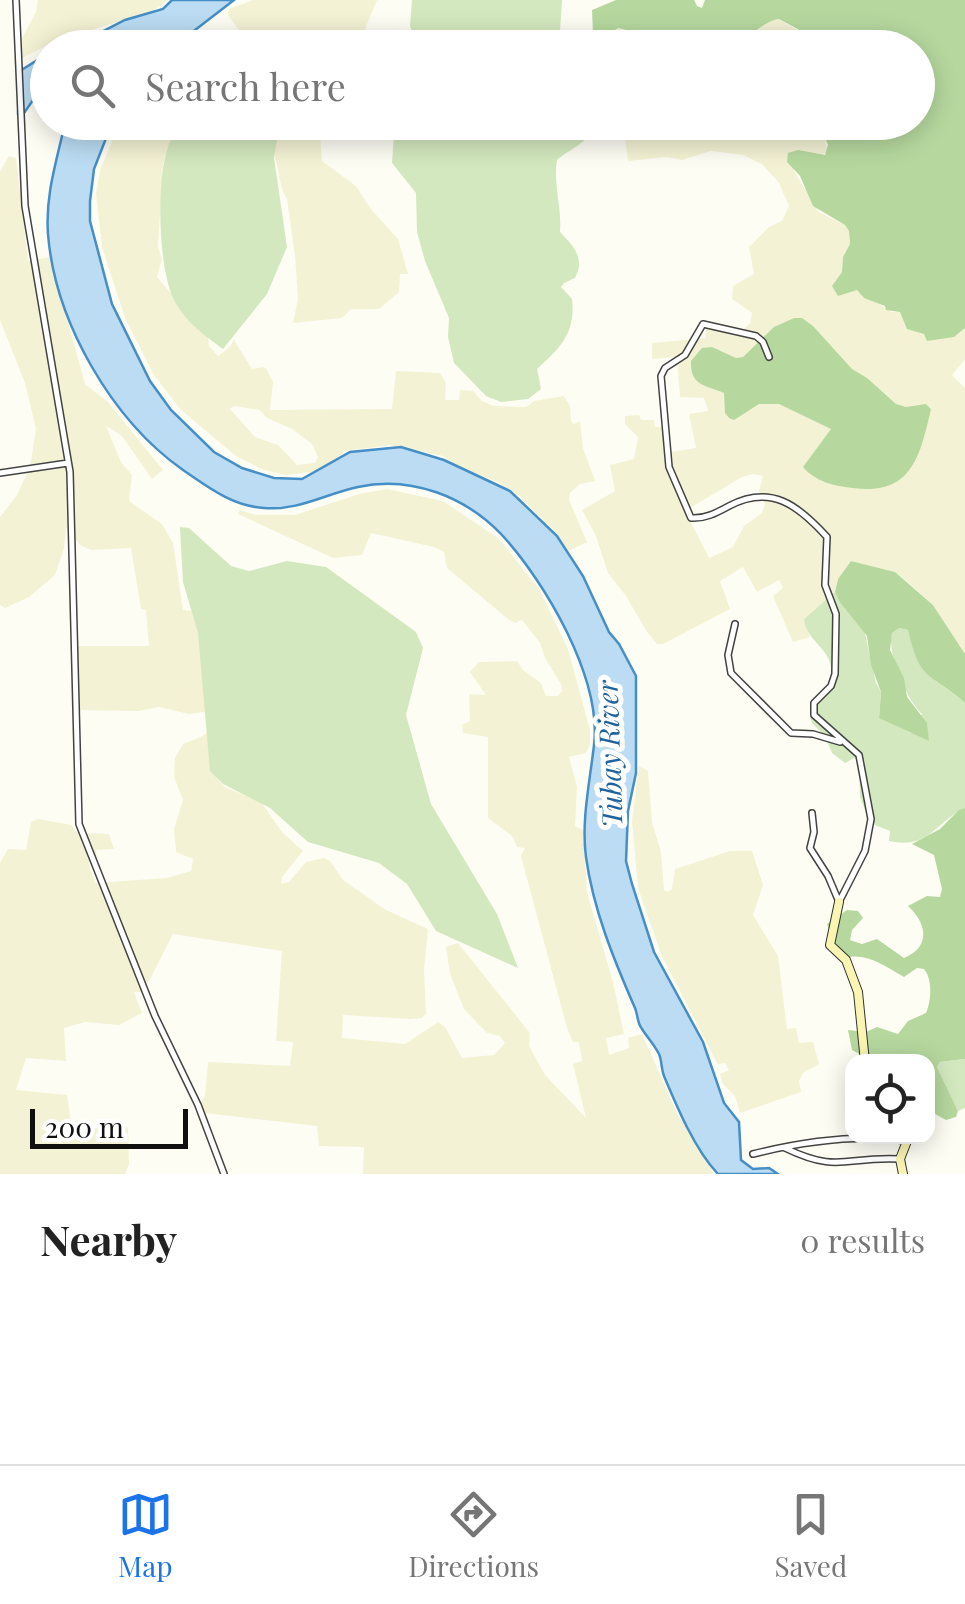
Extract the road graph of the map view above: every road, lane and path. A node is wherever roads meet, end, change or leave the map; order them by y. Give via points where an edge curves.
1 (16, 0) edge
2 (769, 357) dead end
3 (68, 464) junction
4 (0, 473) edge
5 (735, 624) dead end
6 (847, 744) junction
7 (812, 813) dead end
8 (839, 902) junction
9 (863, 1054) edge
10 (845, 1142) edge
11 (906, 1144) edge
12 (784, 1148) junction
13 (753, 1154) dead end
14 (900, 1159) junction
15 (811, 1168) dead end
16 (838, 1171) dead end
17 (224, 1174) edge
18 (902, 1174) edge

1 - 3 street via 28,226
2 - 6 street via 756,336 700,327 686,355 660,376 669,467 691,518 754,496 774,497 827,537 835,674 814,703 814,715
3 - 4 street
3 - 17 street via 79,824
5 - 6 street via 728,662 740,684 791,733
6 - 8 street via 862,760 870,830
7 - 8 street via 810,850
8 - 9 street via 830,945 846,960 858,992
10 - 12 street
11 - 14 street
12 - 13 street
12 - 15 street
14 - 16 street
14 - 18 street

